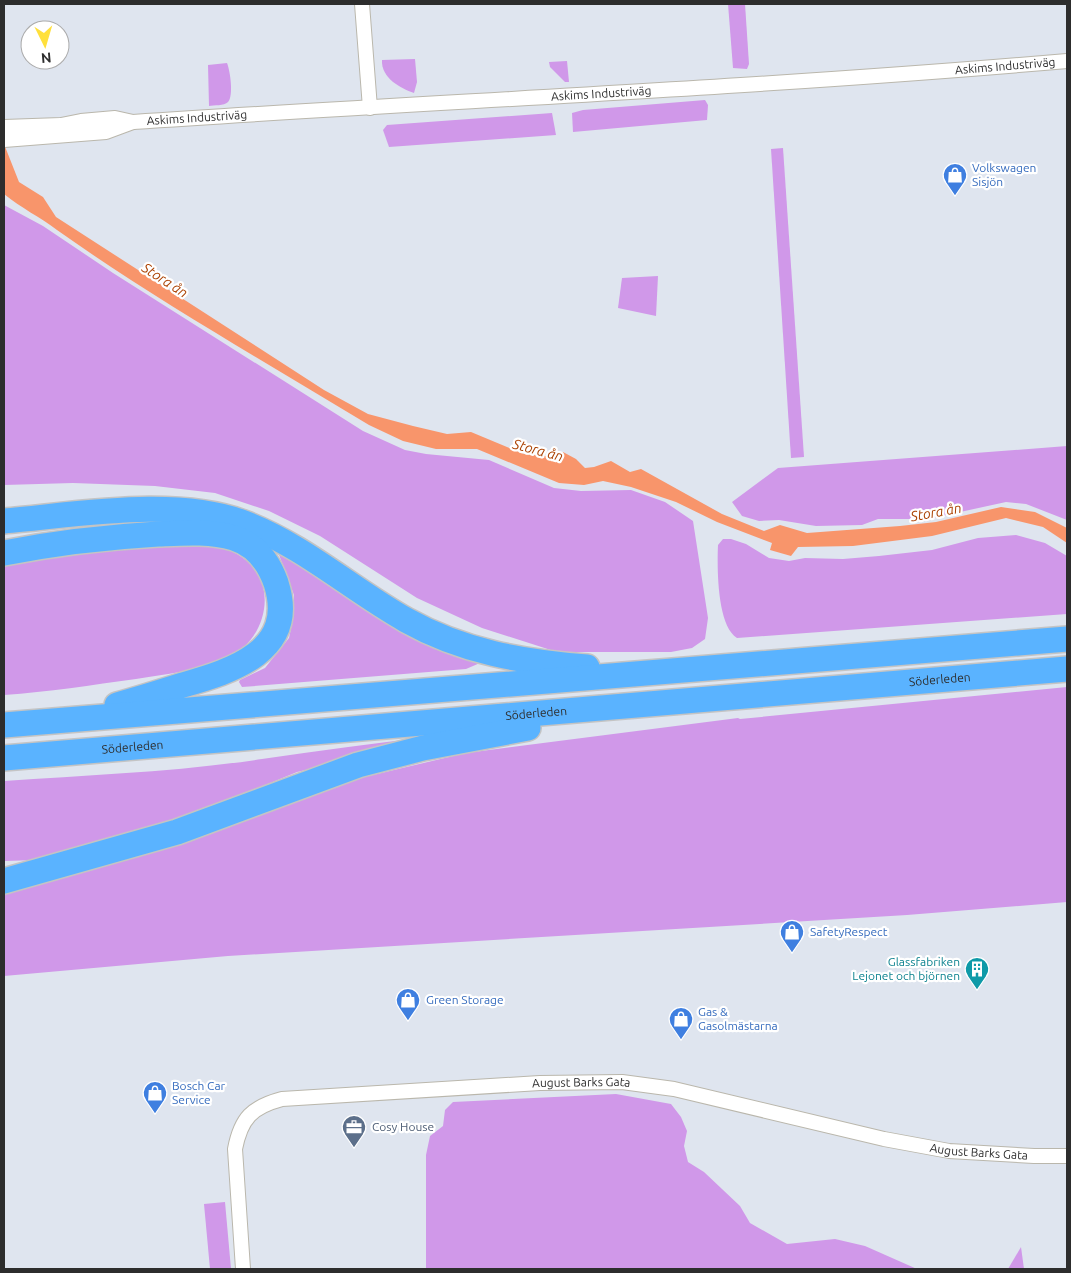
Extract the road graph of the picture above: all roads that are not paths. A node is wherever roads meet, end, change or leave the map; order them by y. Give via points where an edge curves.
1 (362, 4) edge
2 (1067, 61) edge
3 (370, 108) junction
4 (8, 133) edge
5 (4, 516) edge
6 (30, 519) junction
7 (4, 521) edge
8 (4, 553) edge
9 (1067, 639) edge
10 (1067, 669) edge
11 (661, 673) junction
12 (658, 704) junction
13 (72, 719) junction
14 (4, 725) edge
15 (4, 758) edge
16 (4, 882) edge
17 (1067, 1156) edge
18 (243, 1269) edge

1 - 3 street
2 - 3 street, Askims Industriväg via 754,85
3 - 4 street, Askims Industriväg via 133,122 115,118
5 - 6 highway
6 - 7 highway
6 - 11 highway via 138,510 218,516 244,523 294,547 406,620 442,638 511,658
8 - 13 highway via 114,536 214,534 246,544 266,560 272,572 280,610 275,633 261,652 241,666 214,676
9 - 11 highway
10 - 12 highway, Söderleden
11 - 13 highway
12 - 15 highway, Söderleden
12 - 16 highway via 423,748 358,765 177,832
13 - 14 highway
17 - 18 street, August Barks Gata via 948,1150 674,1089 622,1082 579,1081 282,1099 262,1104 249,1115 239,1131 235,1149

